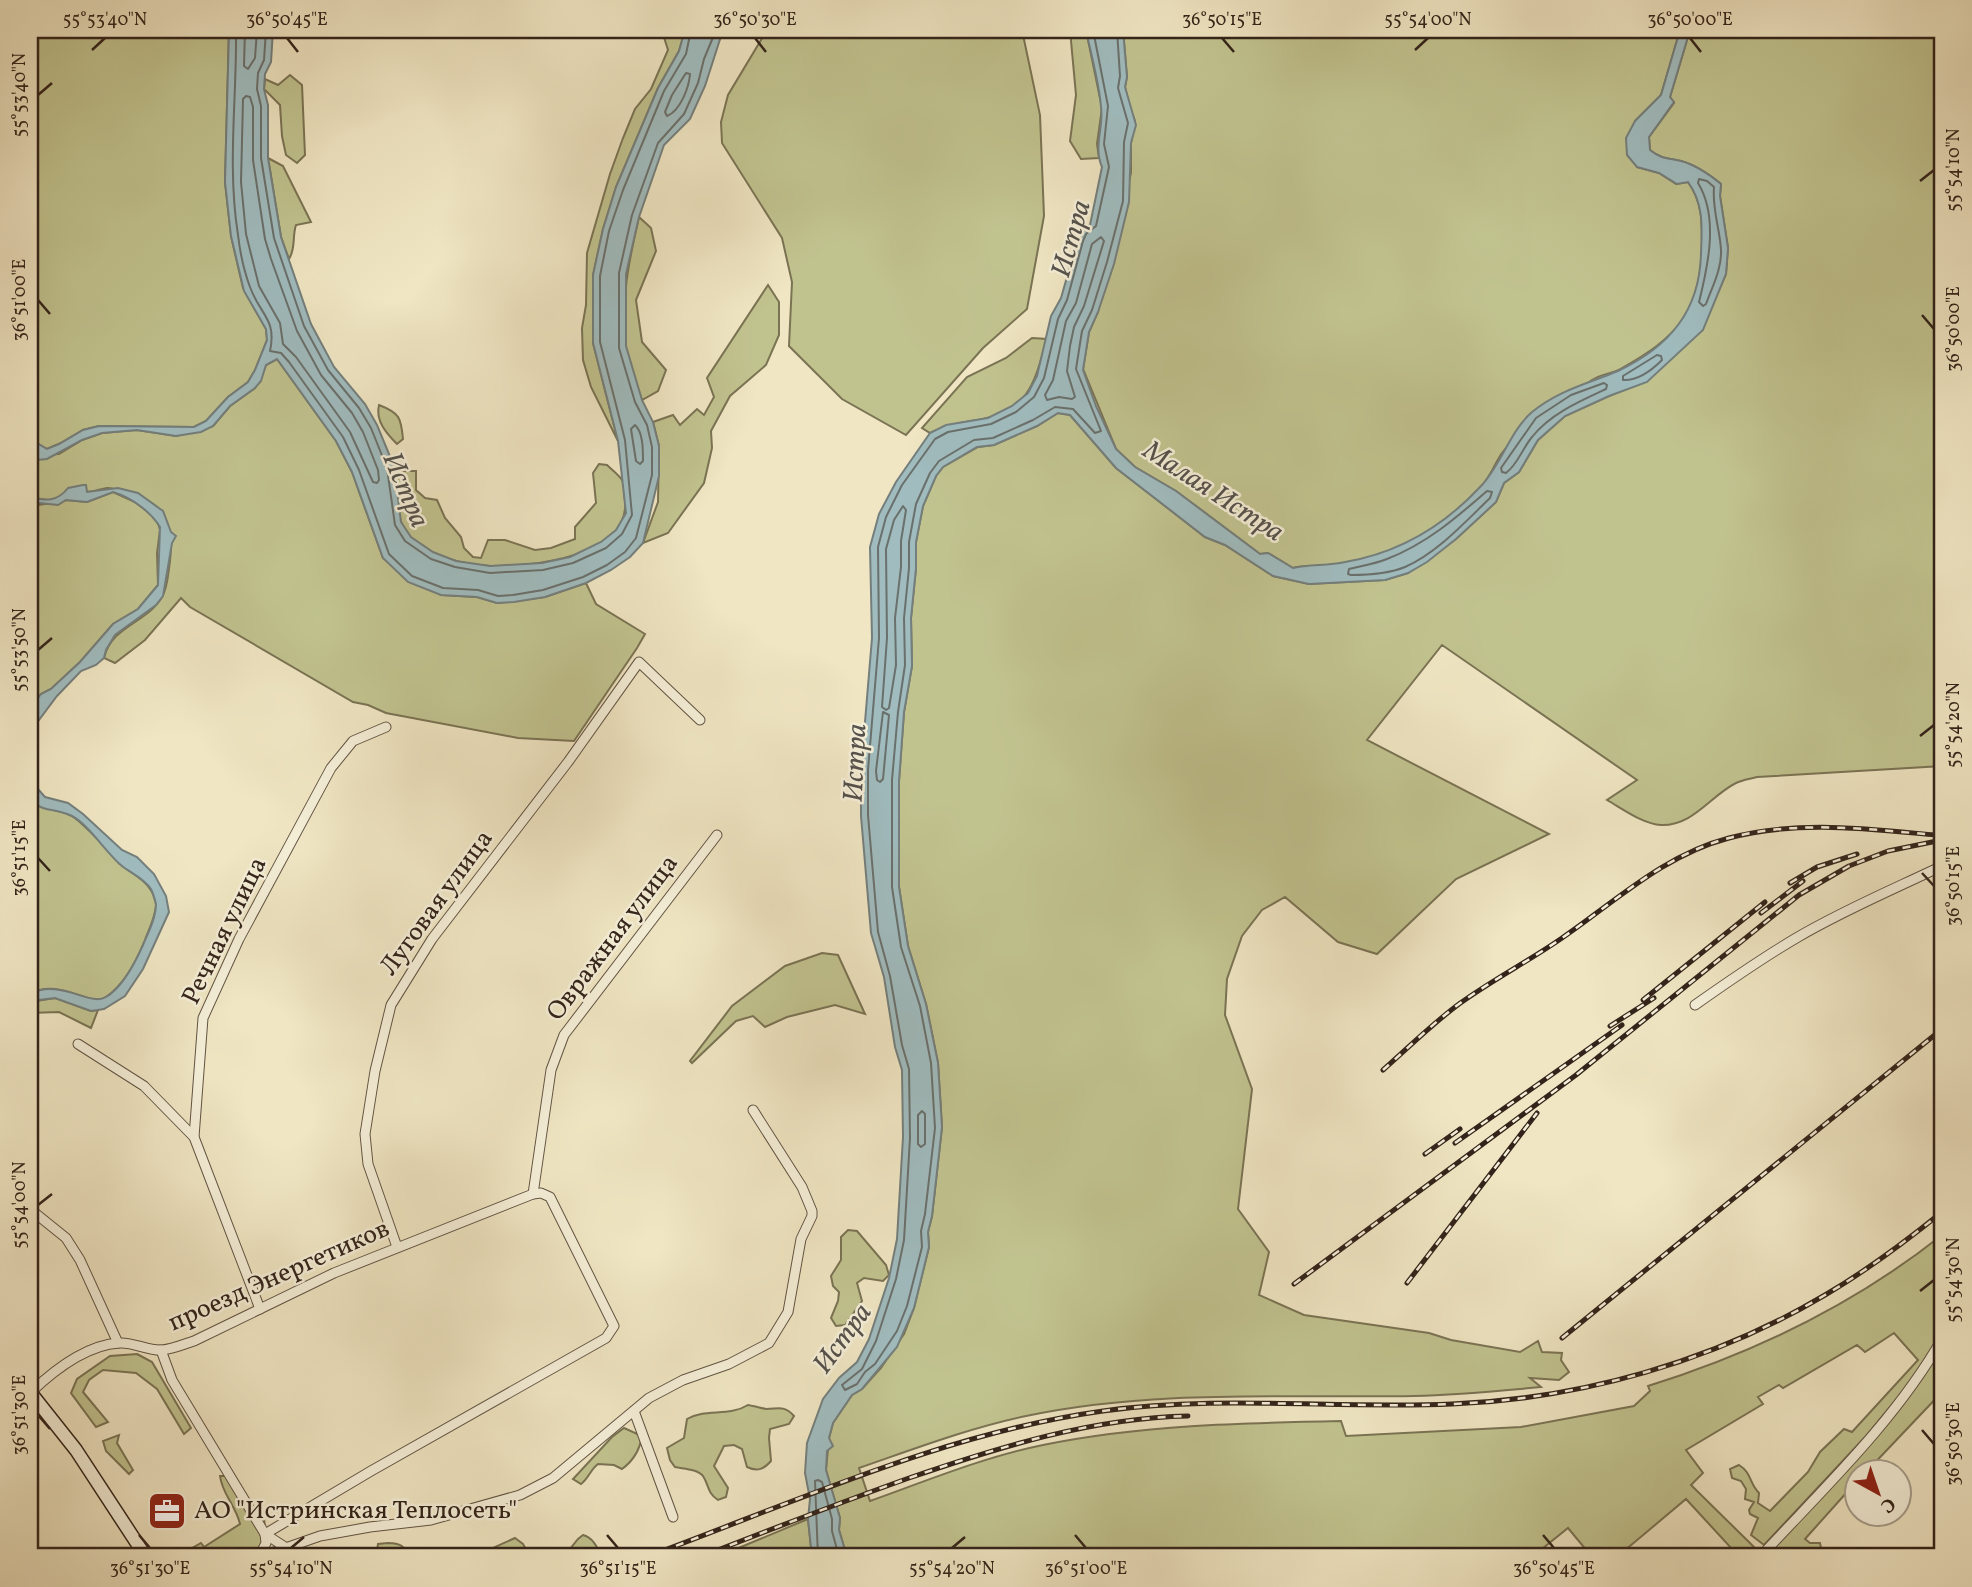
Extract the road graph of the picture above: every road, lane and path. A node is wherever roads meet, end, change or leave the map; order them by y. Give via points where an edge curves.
1 (700, 720) dead end
2 (386, 727) dead end
3 (717, 835) dead end
4 (1942, 866) edge
5 (1695, 1005) dead end
6 (78, 1044) dead end
7 (753, 1110) dead end
8 (194, 1137) junction
9 (533, 1194) junction
10 (30, 1209) edge
11 (397, 1247) junction
12 (260, 1309) junction
13 (1942, 1339) edge
14 (118, 1343) junction
15 (160, 1350) junction
16 (30, 1392) edge
17 (634, 1411) junction
18 (673, 1517) dead end
19 (265, 1534) junction
20 (285, 1548) junction
21 (146, 1557) edge
22 (259, 1557) edge
23 (1760, 1557) edge

1 - 11 street, Луговая улица via 639,662 432,939 391,1005 366,1134 368,1164
2 - 8 street, Речная улица via 353,741 331,768 239,939 203,1018
3 - 9 street, Овражная улица via 564,1035 551,1070
4 - 5 street via 1799,936
6 - 8 street via 144,1086
7 - 17 street via 812,1211 801,1240 788,1312 769,1343 683,1380
8 - 12 street, Речная улица
9 - 11 street, проезд Энергетиков
9 - 19 street via 550,1197 614,1326 606,1338
10 - 14 street via 66,1238
11 - 12 street, проезд Энергетиков
12 - 15 street, проезд Энергетиков via 194,1341
13 - 23 street via 1910,1391
14 - 15 street, проезд Энергетиков
14 - 16 street, проезд Энергетиков via 58,1367
15 - 19 street via 172,1380
16 - 21 main road via 76,1450
17 - 18 street
17 - 20 street via 553,1478 520,1495 431,1520 320,1536
19 - 20 street
19 - 22 street
20 - 22 street

